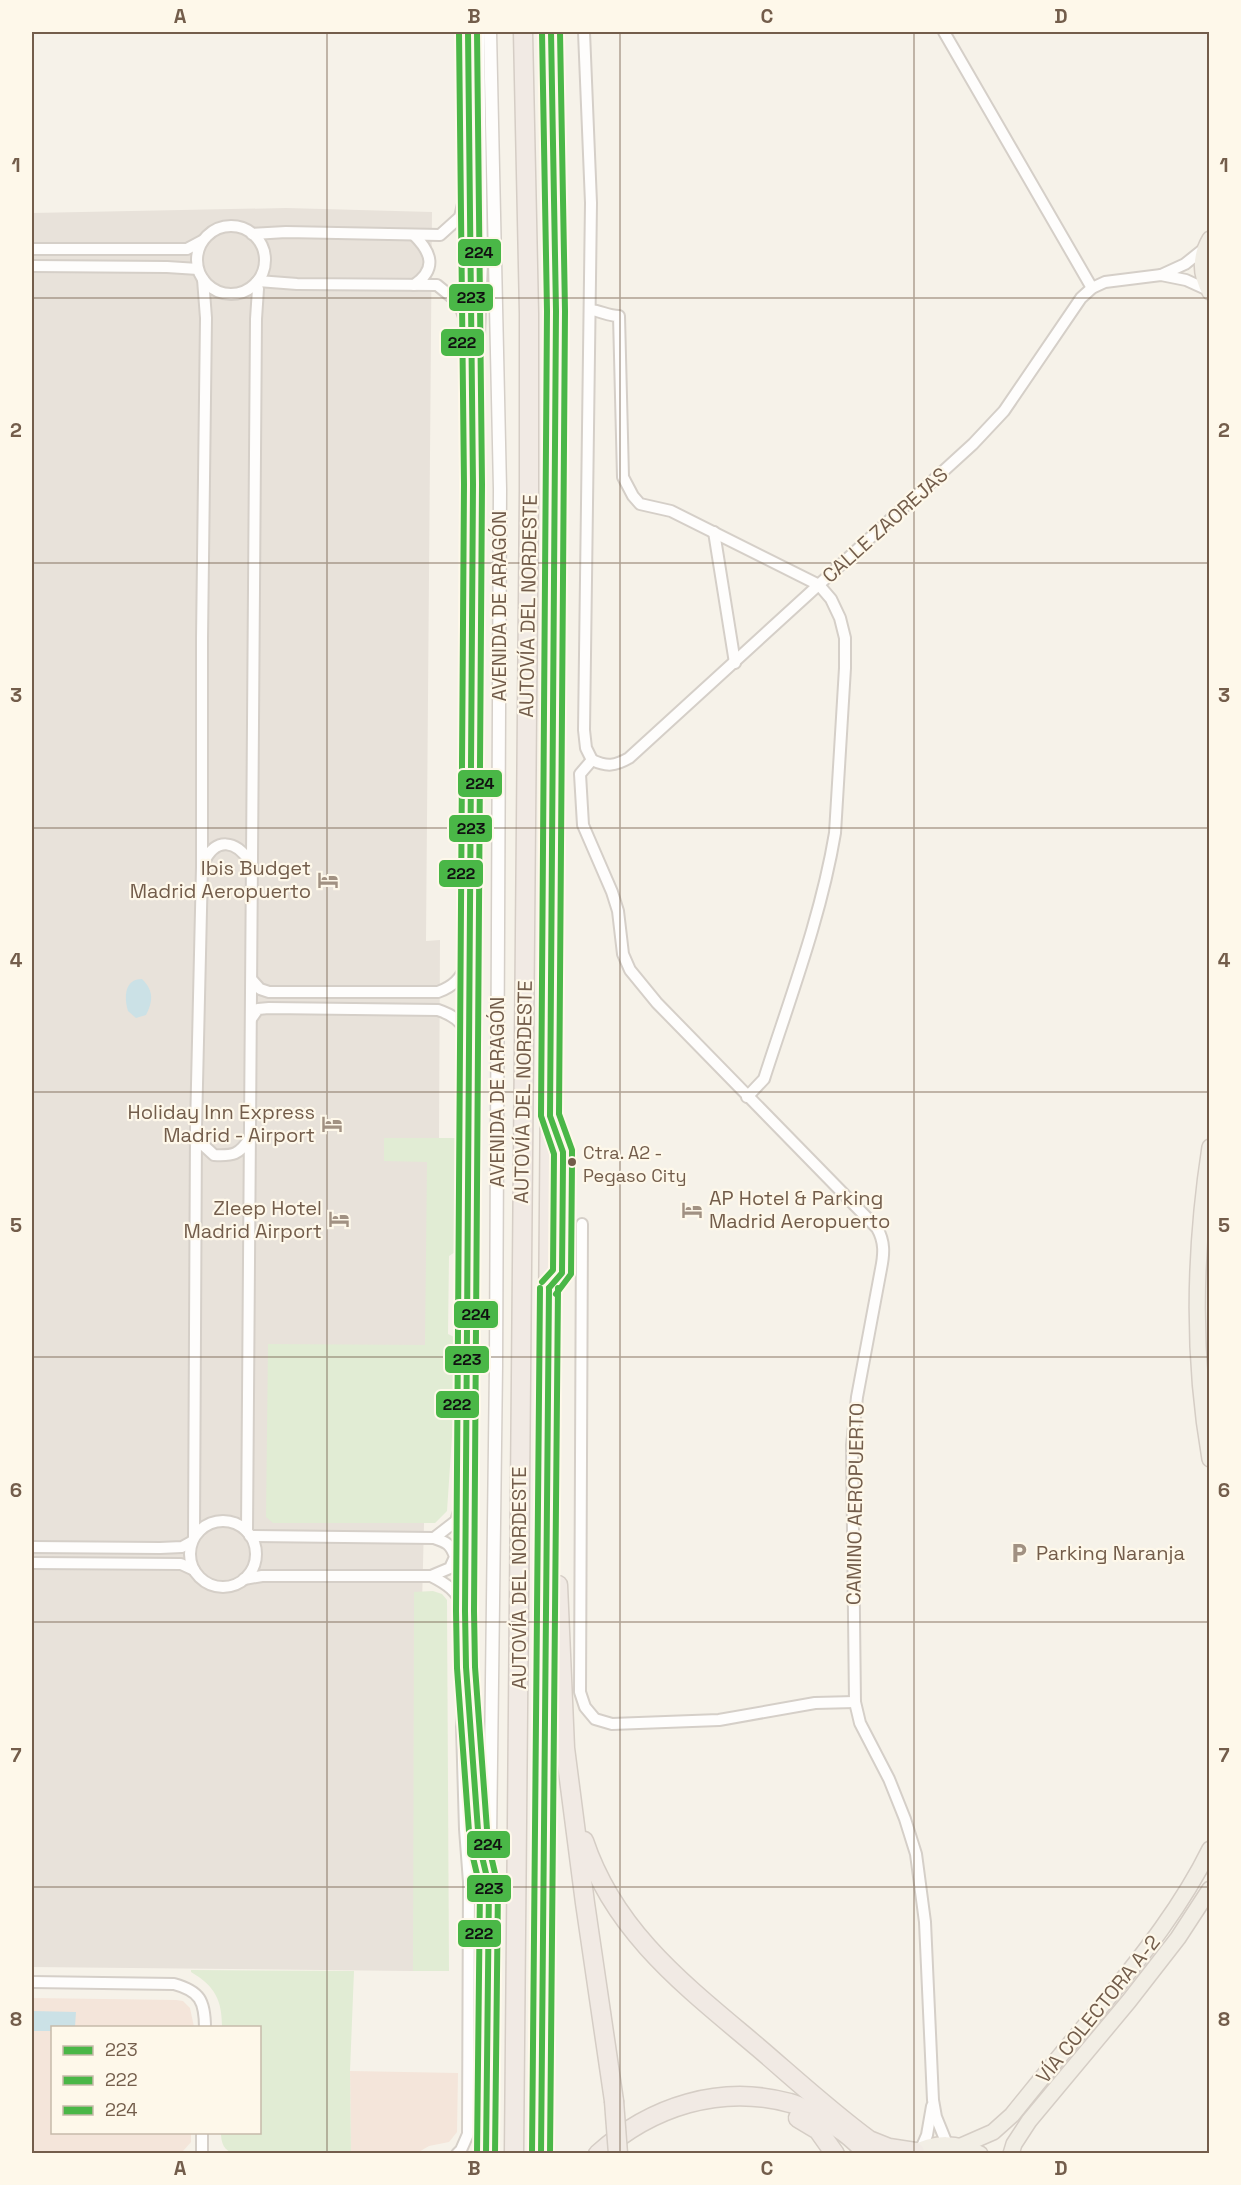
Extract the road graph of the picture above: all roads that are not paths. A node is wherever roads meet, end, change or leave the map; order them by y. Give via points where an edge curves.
1 (468, 32) edge
2 (479, 32) edge
3 (490, 32) edge
4 (522, 32) edge
5 (551, 32) edge
6 (584, 32) edge
7 (944, 32) edge
8 (469, 174) junction
9 (252, 234) junction
10 (414, 235) junction
11 (203, 241) junction
12 (1207, 243) edge
13 (32, 249) edge
14 (32, 266) edge
15 (200, 274) junction
16 (1161, 275) junction
17 (257, 282) junction
18 (414, 285) junction
19 (1092, 288) junction
20 (1209, 291) edge
21 (591, 310) junction
22 (472, 393) junction
23 (473, 484) junction
24 (714, 532) junction
25 (819, 585) junction
26 (735, 663) junction
27 (592, 760) junction
28 (250, 862) junction
29 (202, 867) junction
30 (470, 948) junction
31 (252, 980) junction
32 (251, 1019) junction
33 (469, 1037) junction
34 (747, 1097) junction
35 (196, 1128) junction
36 (250, 1138) junction
37 (1209, 1147) edge
38 (582, 1224) dead end
39 (548, 1365) junction
40 (1209, 1459) edge
41 (466, 1486) junction
42 (249, 1533) junction
43 (434, 1538) junction
44 (193, 1540) junction
45 (32, 1546) edge
46 (32, 1563) edge
47 (194, 1570) junction
48 (431, 1576) junction
49 (244, 1579) junction
50 (465, 1611) junction
51 (466, 1667) junction
52 (855, 1702) junction
53 (565, 1748) junction
54 (1209, 1849) edge
55 (489, 1886) junction
56 (1209, 1889) edge
57 (32, 1982) edge
58 (206, 2026) edge
59 (933, 2100) junction
60 (686, 2103) junction
61 (202, 2134) edge
62 (954, 2145) junction
63 (916, 2152) edge
64 (202, 2154) edge
65 (457, 2154) edge
66 (486, 2154) edge
67 (514, 2154) edge
68 (541, 2154) edge
69 (598, 2154) edge
70 (618, 2154) edge
71 (835, 2154) edge
72 (867, 2154) edge
73 (980, 2154) edge
74 (1011, 2154) edge

1 - 8 street
2 - 23 street via 482,262
3 - 55 street, AVENIDA DE ARAGÓN via 500,489
4 - 67 highway, AUTOVÍA DEL NORDESTE via 529,490
5 - 39 highway, AUTOVÍA DEL NORDESTE via 556,311
6 - 21 street
7 - 19 street
8 - 10 street via 460,217 440,235
8 - 22 street
9 - 10 street
9 - 11 street via 226,227
9 - 17 street via 265,261
10 - 18 street via 429,256 428,268
11 - 13 street via 187,249
11 - 15 street via 197,259
12 - 16 street via 1185,264
12 - 20 main road via 1202,262
14 - 15 street via 167,267
15 - 17 street via 210,287 229,294 239,293
15 - 29 street via 206,318
16 - 19 street via 1106,282
16 - 20 street via 1186,280
17 - 18 street
17 - 28 street
18 - 22 street via 437,285 459,303
19 - 25 street, CALLE ZAOREJAS via 990,427
21 - 24 street via 619,316 623,477 633,496 640,504 671,511
21 - 27 street via 584,730
22 - 23 street
23 - 30 street
24 - 25 street
24 - 26 street
25 - 26 street, CALLE ZAOREJAS
25 - 34 street via 831,599 845,638 835,833 822,895 764,1079
26 - 27 street, CALLE ZAOREJAS via 629,758 606,767
27 - 34 street, CAMINO AEROPUERTO via 580,774 583,825 612,892 623,954 630,970
28 - 29 street via 244,851 225,844 209,852
28 - 31 street
29 - 35 street
30 - 31 street via 464,973 438,993 269,992
30 - 33 street
31 - 32 street
32 - 33 street via 258,1009 269,1008 438,1010 461,1022
32 - 36 street
33 - 41 street
34 - 52 street, CAMINO AEROPUERTO via 882,1237 884,1251 852,1445
35 - 36 street via 202,1144 214,1155 231,1156 243,1149
35 - 44 street
36 - 42 street
37 - 40 main road via 1196,1300 1199,1374
38 - 52 street via 580,1692 585,1707 595,1719 612,1724 654,1724 719,1720 815,1703
39 - 53 highway
39 - 68 highway, AUTOVÍA DEL NORDESTE
41 - 43 street via 456,1521
41 - 50 street
42 - 43 street
42 - 44 street via 229,1521 219,1521 201,1529
42 - 49 street via 255,1558
43 - 48 street via 452,1547 455,1557 450,1568
44 - 45 street via 182,1547 160,1548
44 - 47 street via 190,1552
46 - 47 street via 181,1564
47 - 49 street via 200,1578 217,1586 226,1587
48 - 49 street
48 - 50 street via 448,1584
50 - 51 street
51 - 55 street via 479,1844
51 - 65 street via 462,1726 470,1882 468,2134
52 - 59 street, CAMINO AEROPUERTO via 860,1723 889,1779 916,1854 925,1922
53 - 63 highway via 584,1842 599,1880 626,1924 698,1997 851,2127 868,2140
53 - 70 highway, bridge
54 - 62 main road, VÍA COLECTORA A-2 via 1163,1929 1012,2115 993,2132
55 - 66 street, AVENIDA DE ARAGÓN
56 - 74 main road, VÍA COLECTORA A-2 via 1178,1938 1029,2121
57 - 58 street via 174,1984 190,1989 199,1998
59 - 62 street, CAMINO AEROPUERTO via 939,2125
59 - 63 street, CAMINO AEROPUERTO via 927,2135
60 - 69 highway via 638,2123
60 - 71 highway via 752,2102 780,2109 818,2130
60 - 72 highway via 725,2095 792,2103 825,2120
61 - 64 street
62 - 63 main road, VÍA COLECTORA A-2
62 - 73 main road

